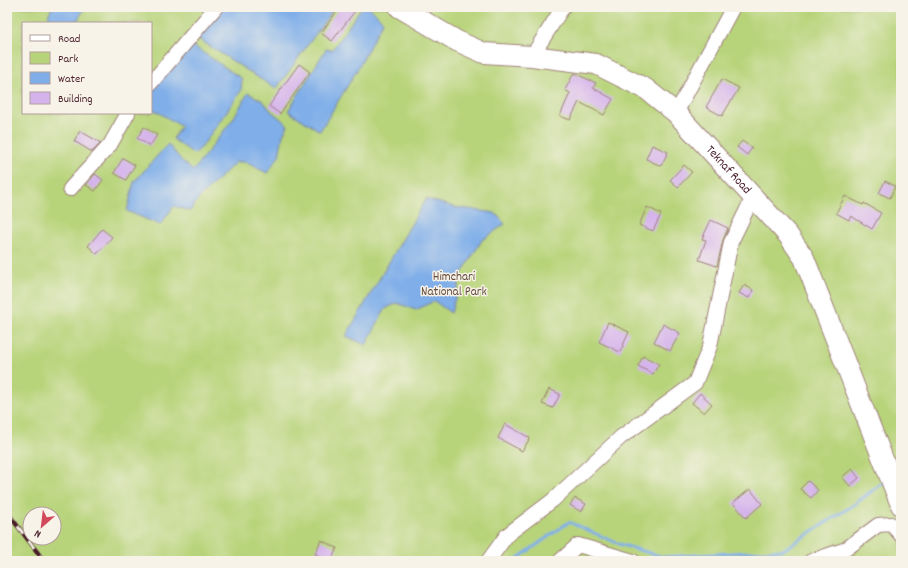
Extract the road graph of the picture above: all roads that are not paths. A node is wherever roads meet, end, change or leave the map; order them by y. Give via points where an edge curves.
1 (216, 7) edge
2 (399, 7) edge
3 (562, 7) edge
4 (733, 7) edge
5 (532, 56) junction
6 (152, 82) edge
7 (676, 113) junction
8 (127, 114) edge
9 (70, 189) dead end
10 (754, 197) junction
11 (901, 505) edge
12 (901, 535) edge
13 (488, 561) edge
14 (560, 561) edge
15 (633, 561) edge
16 (811, 561) edge

1 - 6 street
2 - 5 highway, Teknaf Road via 457,42 484,53
3 - 5 street
4 - 7 street
5 - 7 highway, Teknaf Road via 596,64 646,89
7 - 10 highway, Teknaf Road
8 - 9 street via 110,145
10 - 11 highway, Teknaf Road via 804,258
10 - 13 street via 731,242 710,346 695,383 621,437 552,500 507,535
12 - 16 street via 891,524 878,525 846,549
14 - 15 street via 578,545

